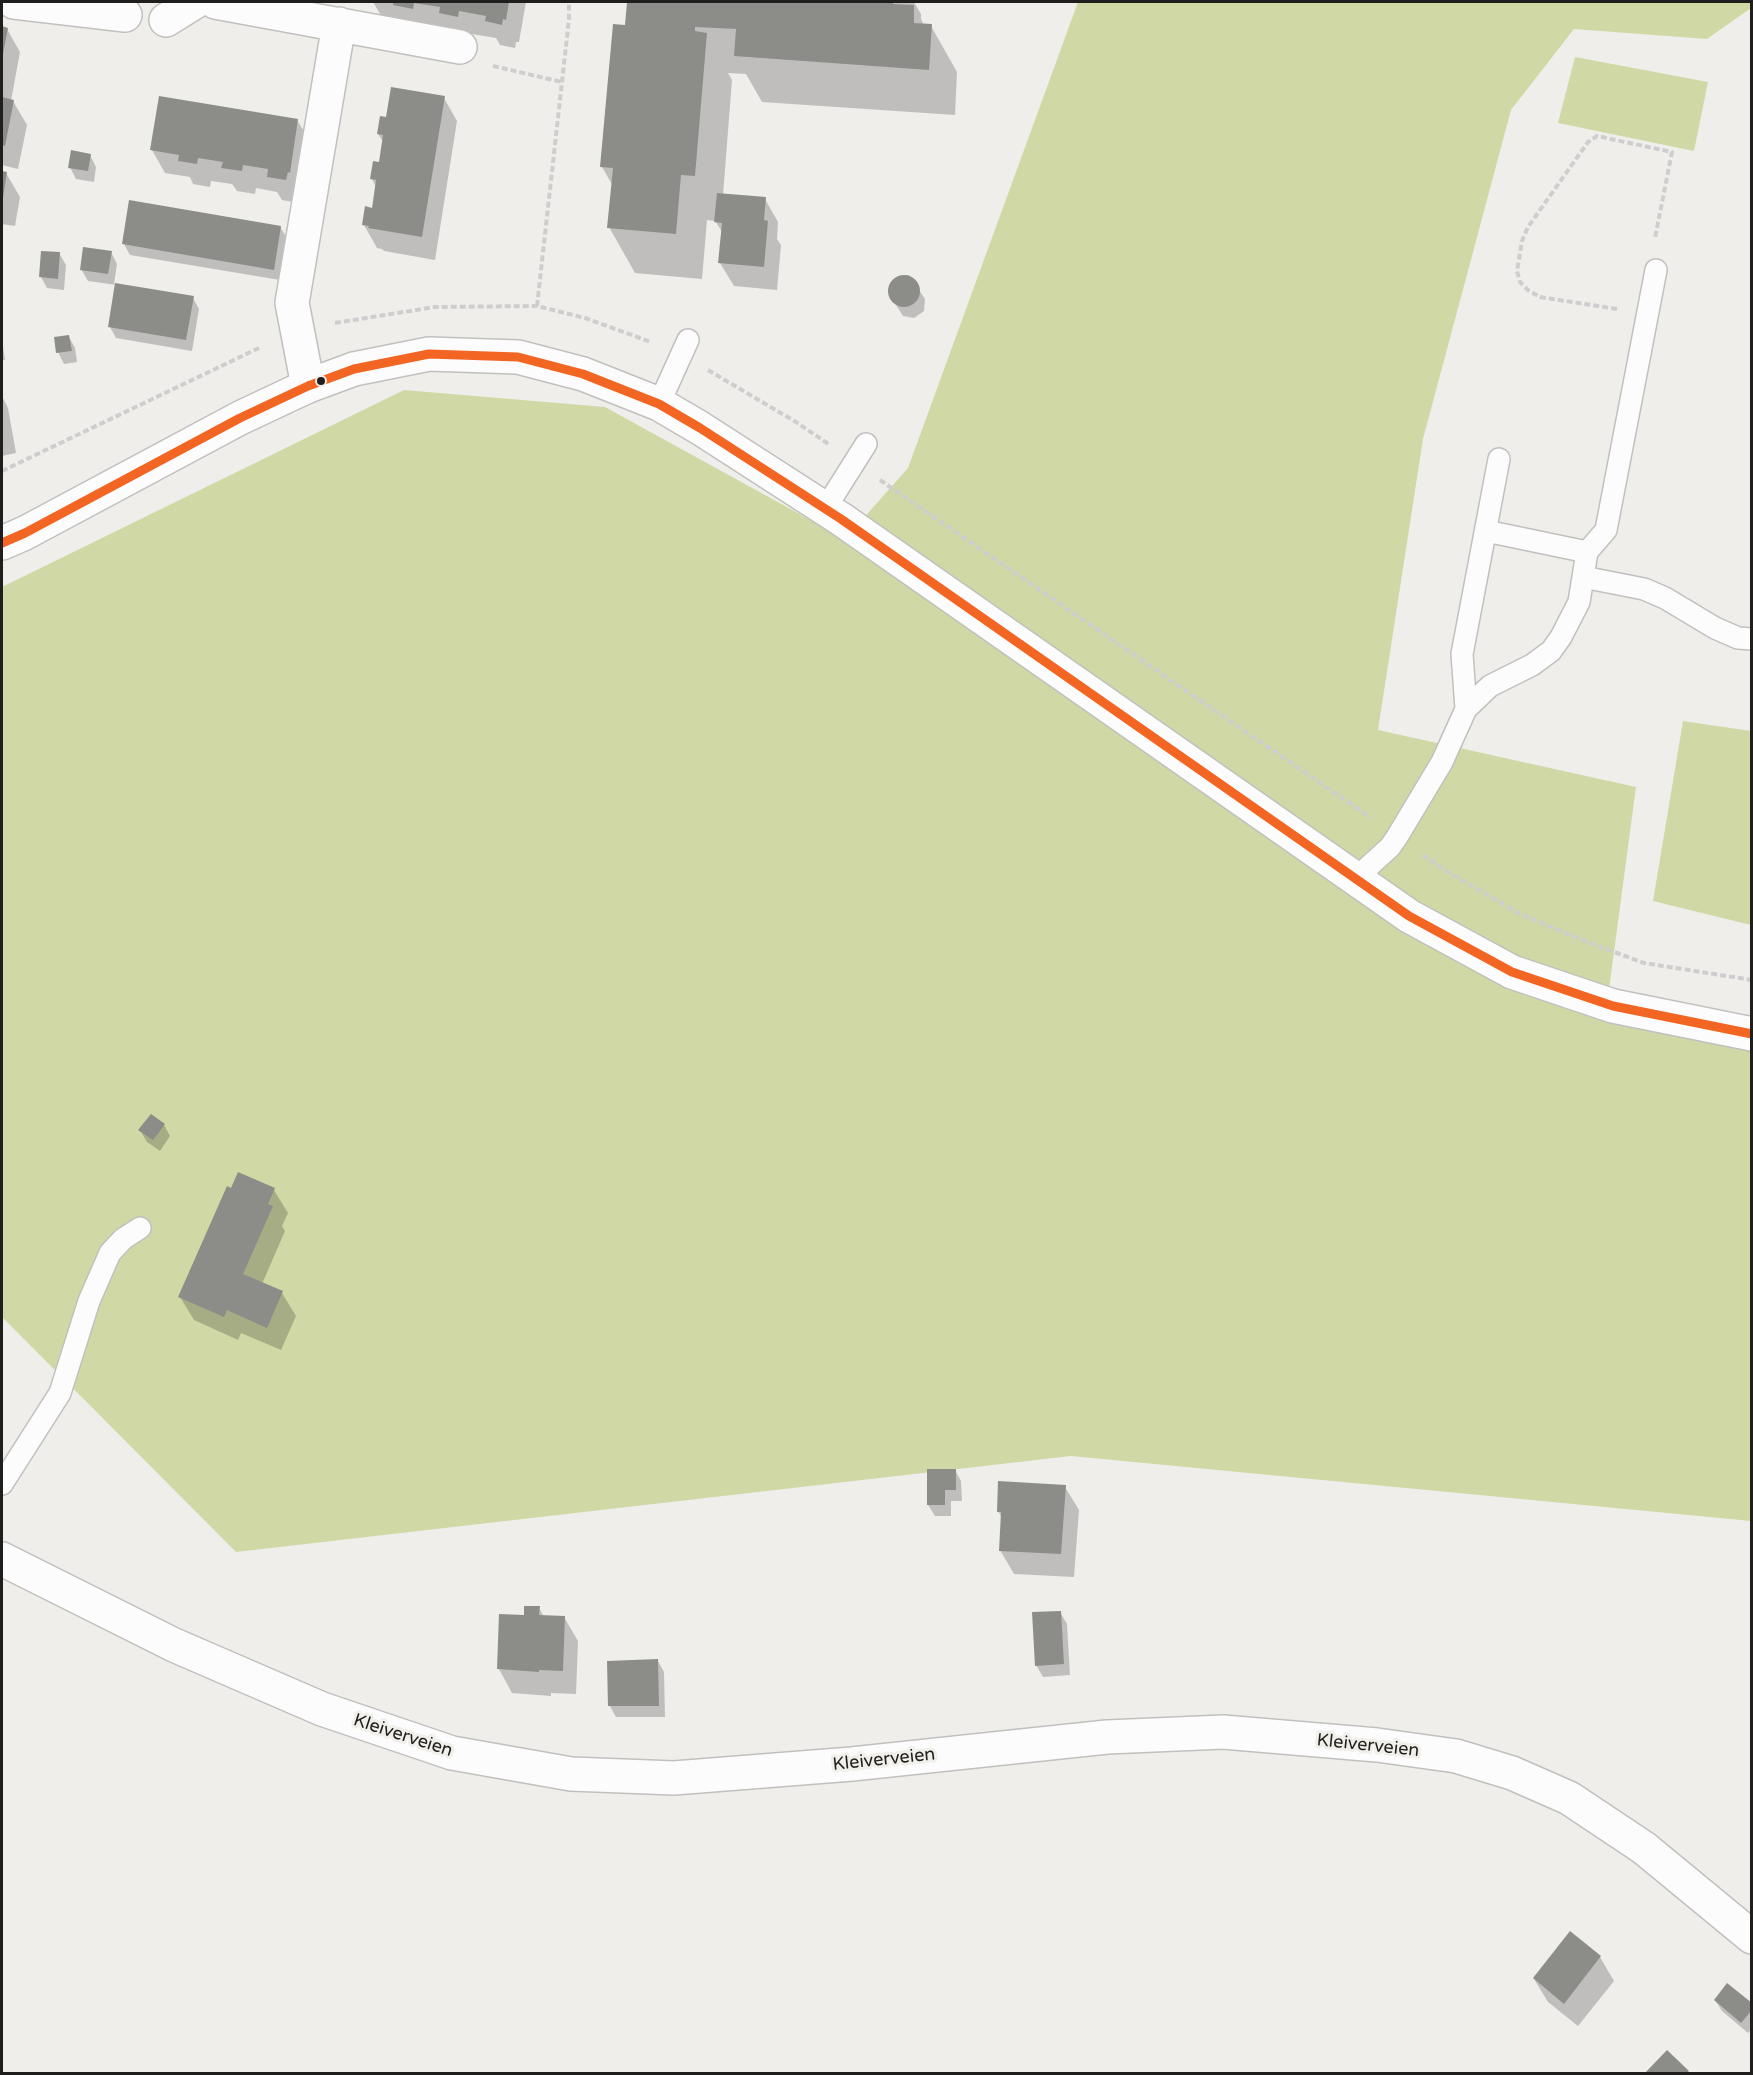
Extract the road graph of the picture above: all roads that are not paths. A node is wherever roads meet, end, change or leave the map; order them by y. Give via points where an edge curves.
1 (15, 2) edge
2 (195, 2) edge
3 (215, 2) edge
4 (125, 15) dead end
5 (166, 20) dead end
6 (339, 24) junction
7 (460, 47) road end
8 (1656, 270) road end
9 (685, 347) road end
10 (308, 386) junction
11 (658, 404) junction
12 (866, 444) dead end
13 (1499, 459) dead end
14 (825, 509) junction
15 (1486, 531) junction
16 (2, 543) edge
17 (1587, 552) junction
18 (1582, 577) junction
19 (1752, 639) edge
20 (1466, 709) junction
21 (1355, 879) junction
22 (1752, 1034) edge
23 (140, 1228) dead end
24 (2, 1484) edge
25 (2, 1559) edge
26 (1752, 1938) edge

1 - 4 street
2 - 5 street
3 - 6 street
6 - 7 street
6 - 10 street via 292,303
8 - 17 lane via 1606,530
9 - 11 lane
10 - 11 street via 354,369 429,354 518,357 583,374
10 - 16 street
11 - 14 street
12 - 14 lane
13 - 15 lane
14 - 21 street
15 - 17 lane
15 - 20 lane via 1462,654
17 - 18 lane
18 - 19 lane via 1644,589 1715,628 1738,638
18 - 20 lane via 1579,602 1551,651 1490,686
20 - 21 lane via 1442,762 1397,837
21 - 22 street via 1409,916 1512,972 1613,1006
23 - 24 lane via 110,1253 89,1301 60,1393
25 - 26 street, Kleiverveien via 174,1645 322,1709 452,1753 571,1774 674,1778 1107,1737 1223,1732 1456,1756 1512,1773 1569,1797 1644,1848

